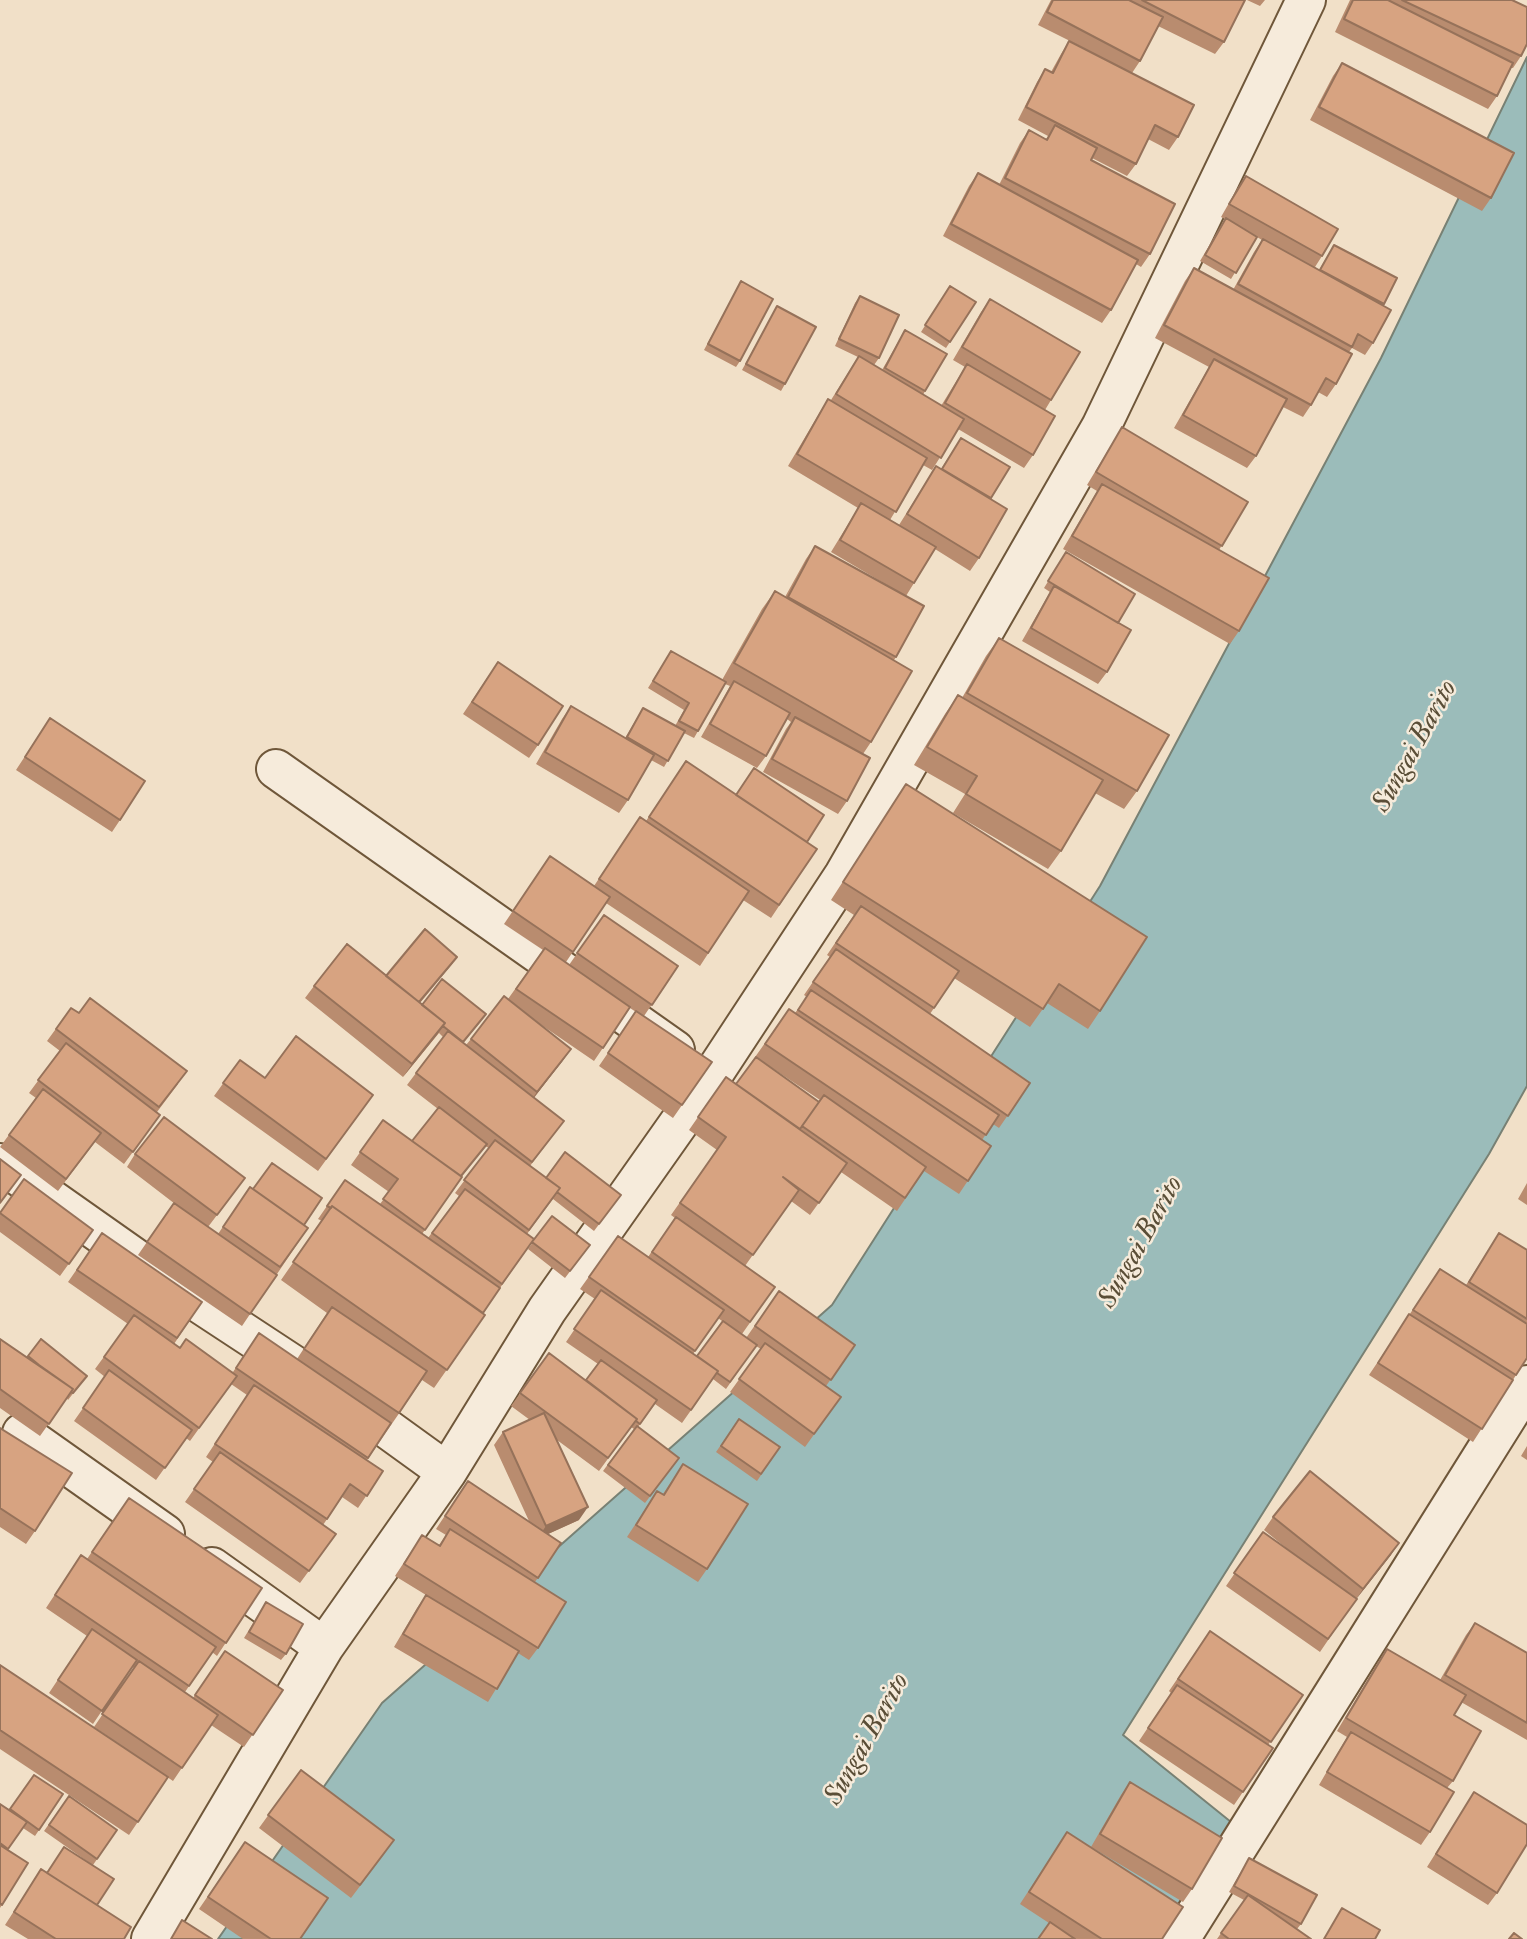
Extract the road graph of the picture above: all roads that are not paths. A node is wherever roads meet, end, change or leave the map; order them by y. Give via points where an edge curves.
1 (1306, 0) edge
2 (276, 769) dead end
3 (712, 1076) junction
4 (0, 1163) edge
5 (1527, 1385) edge
6 (22, 1433) dead end
7 (447, 1472) junction
8 (324, 1647) junction
9 (151, 1939) edge
10 (1180, 1939) edge

1 - 3 street via 1101,427 844,875
2 - 3 street
3 - 7 street via 547,1310
4 - 7 street
5 - 10 street
6 - 8 street
7 - 8 street
8 - 9 street

